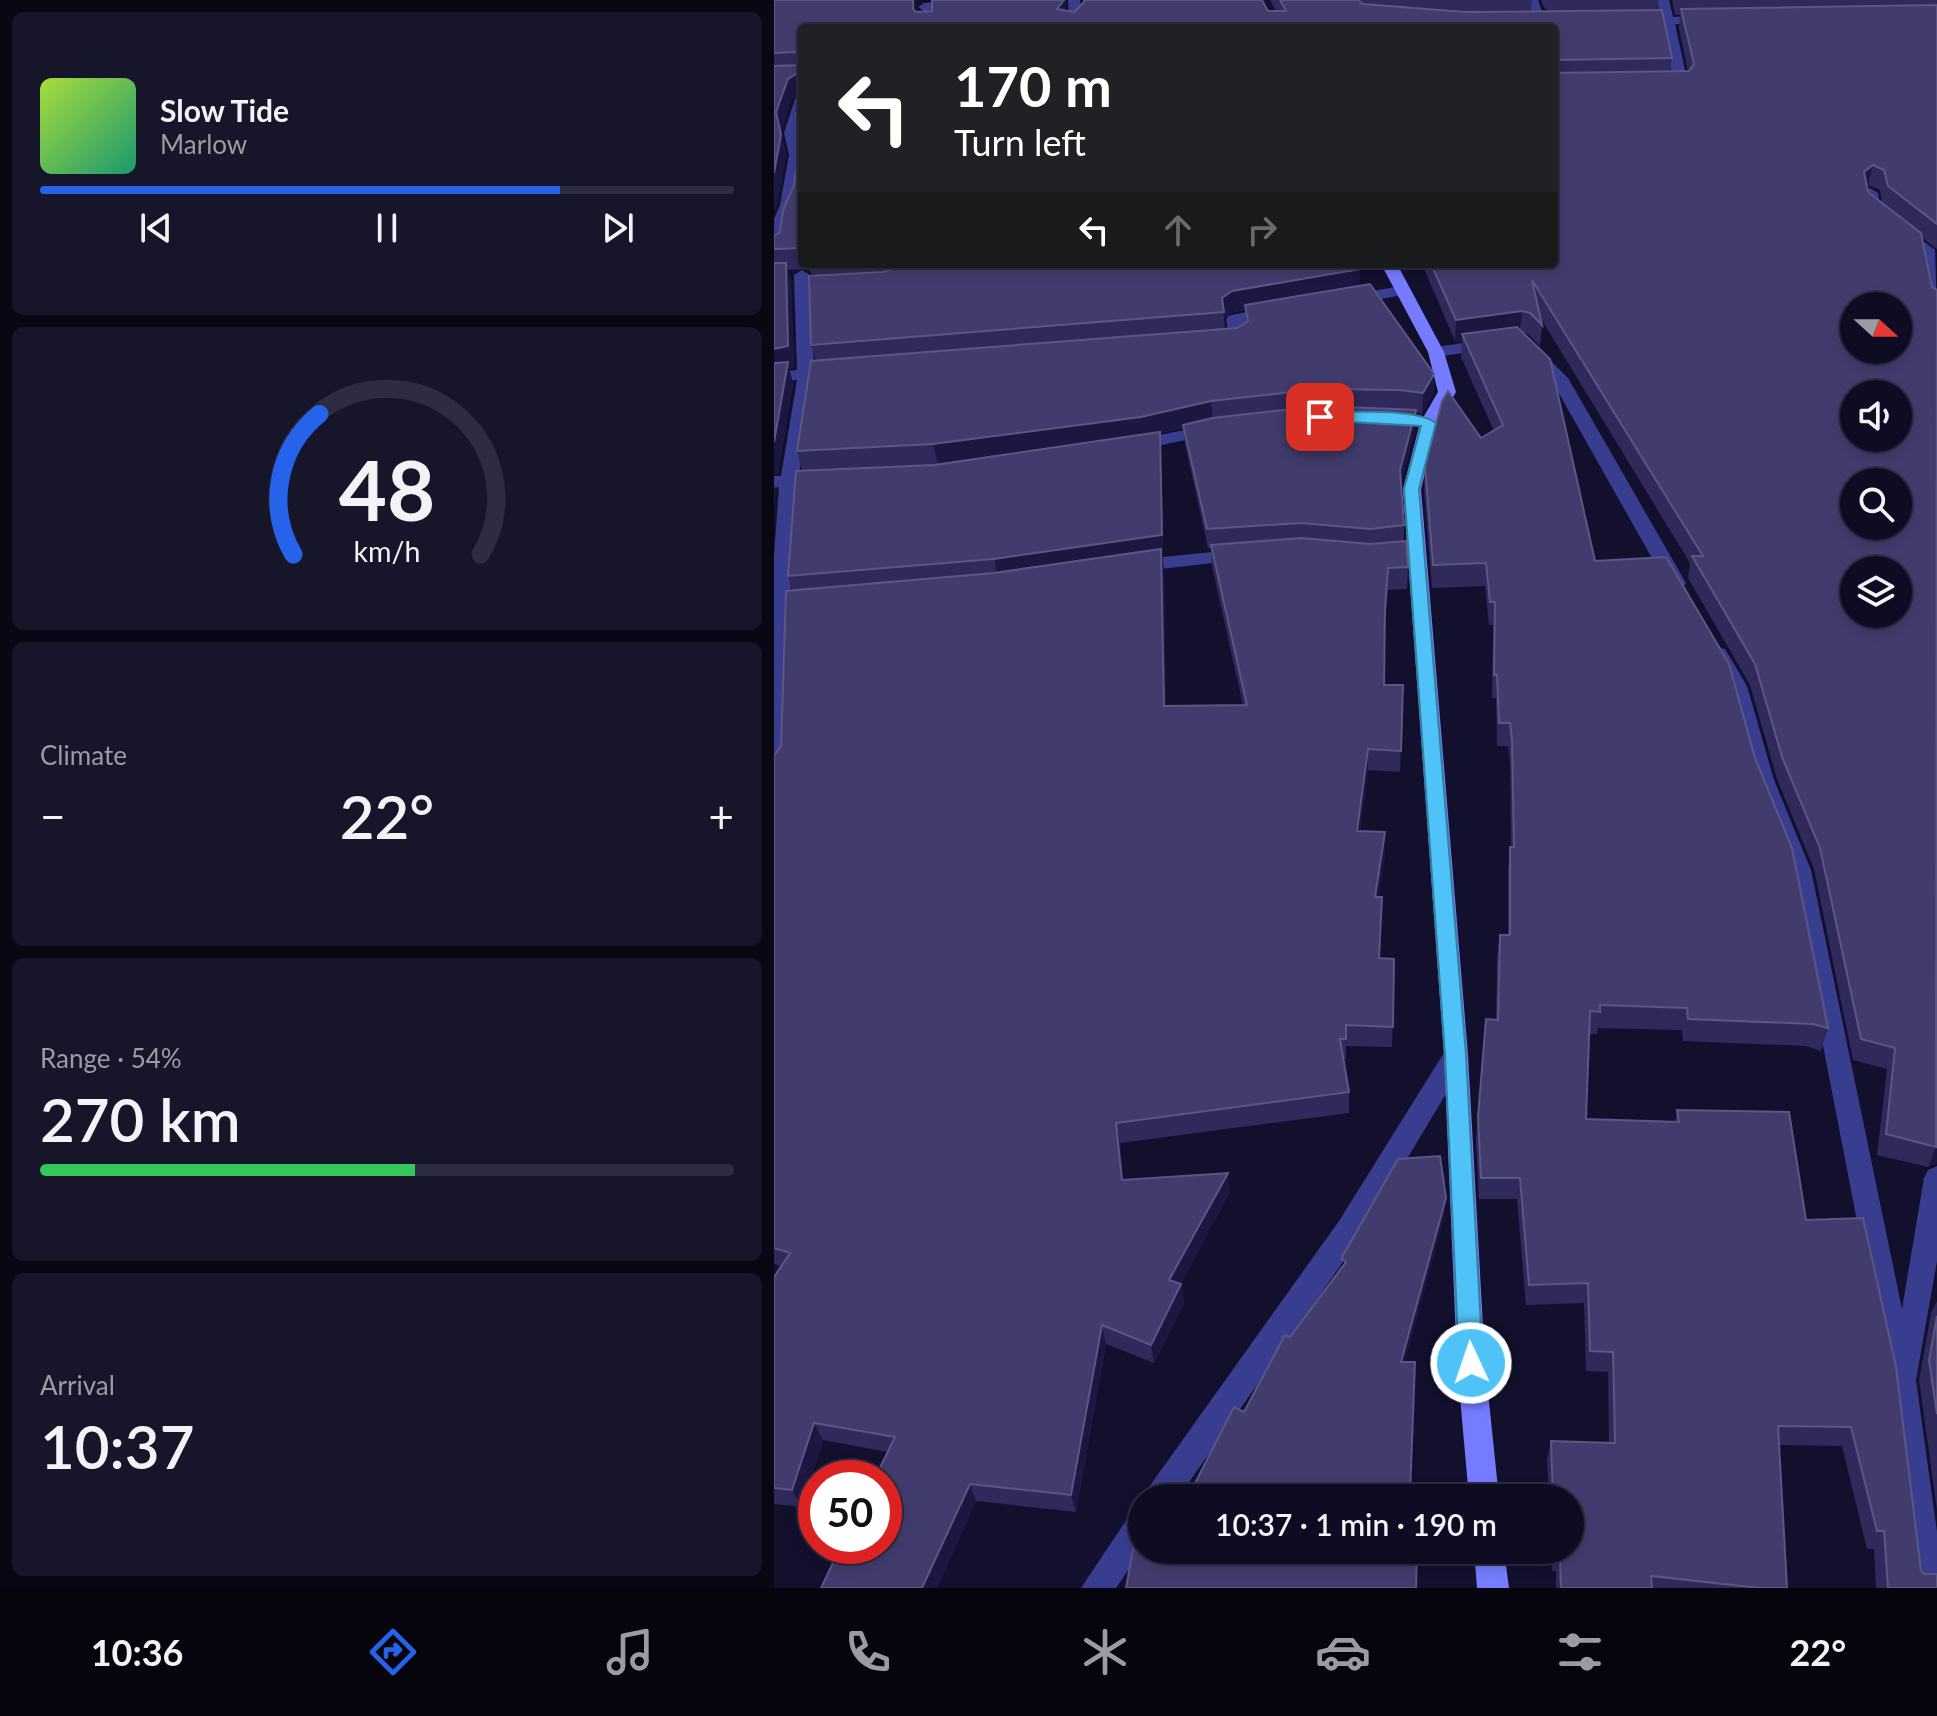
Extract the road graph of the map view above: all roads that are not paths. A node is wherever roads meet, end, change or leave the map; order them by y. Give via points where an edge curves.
1 (1074, 0) edge
2 (1532, 0) edge
3 (1663, 0) edge
4 (982, 3) edge
5 (924, 8) edge
6 (1668, 20) junction
7 (1730, 20) edge
8 (1624, 22) edge
9 (1073, 24) edge
10 (1550, 24) edge
11 (1649, 84) edge
12 (798, 111) edge
13 (798, 140) edge
14 (774, 142) edge
15 (797, 181) edge
16 (774, 183) edge
17 (1870, 193) edge
18 (774, 252) edge
19 (1391, 268) edge
20 (823, 289) edge
21 (1401, 291) junction
22 (1334, 302) edge
23 (1937, 307) edge
24 (1292, 308) edge
25 (1207, 343) edge
26 (1436, 352) junction
27 (857, 369) edge
28 (806, 375) junction
29 (774, 377) edge
30 (1234, 426) edge
31 (1115, 448) edge
32 (847, 478) edge
33 (781, 482) edge
34 (1259, 554) edge
35 (1114, 569) edge
36 (826, 601) edge
37 (1689, 604) edge
38 (777, 605) edge
39 (1705, 632) edge
40 (774, 768) edge
41 (1456, 1055) junction
42 (1937, 1178) edge
43 (1903, 1386) junction
44 (1170, 1484) edge
45 (1483, 1484) edge
46 (1128, 1544) edge
47 (1490, 1564) edge
48 (1097, 1588) edge
49 (1493, 1588) edge
50 (1929, 1588) edge

1 - 9 street
2 - 10 street
3 - 6 street
4 - 5 street
6 - 7 street
6 - 8 street
6 - 11 street via 1681,84
12 - 13 street via 791,133
13 - 14 street
13 - 15 street
15 - 16 street
15 - 18 street
17 - 23 street via 1873,210 1927,250
19 - 21 main road
20 - 28 street via 808,289 795,275
21 - 22 street
21 - 26 main road
24 - 25 street via 1234,320 1238,340
26 - 37 street via 1513,341 1559,378
26 - 41 main road via 1447,392 1422,422 1409,553
27 - 28 street
28 - 29 street
28 - 33 street
30 - 31 street
32 - 33 street
33 - 38 street
34 - 35 street
36 - 38 street
38 - 40 street
39 - 43 street via 1737,686 1763,780 1800,870
41 - 44 street via 1349,1230
41 - 45 main road via 1471,1363
42 - 43 street
43 - 50 street
46 - 48 street
47 - 49 main road

